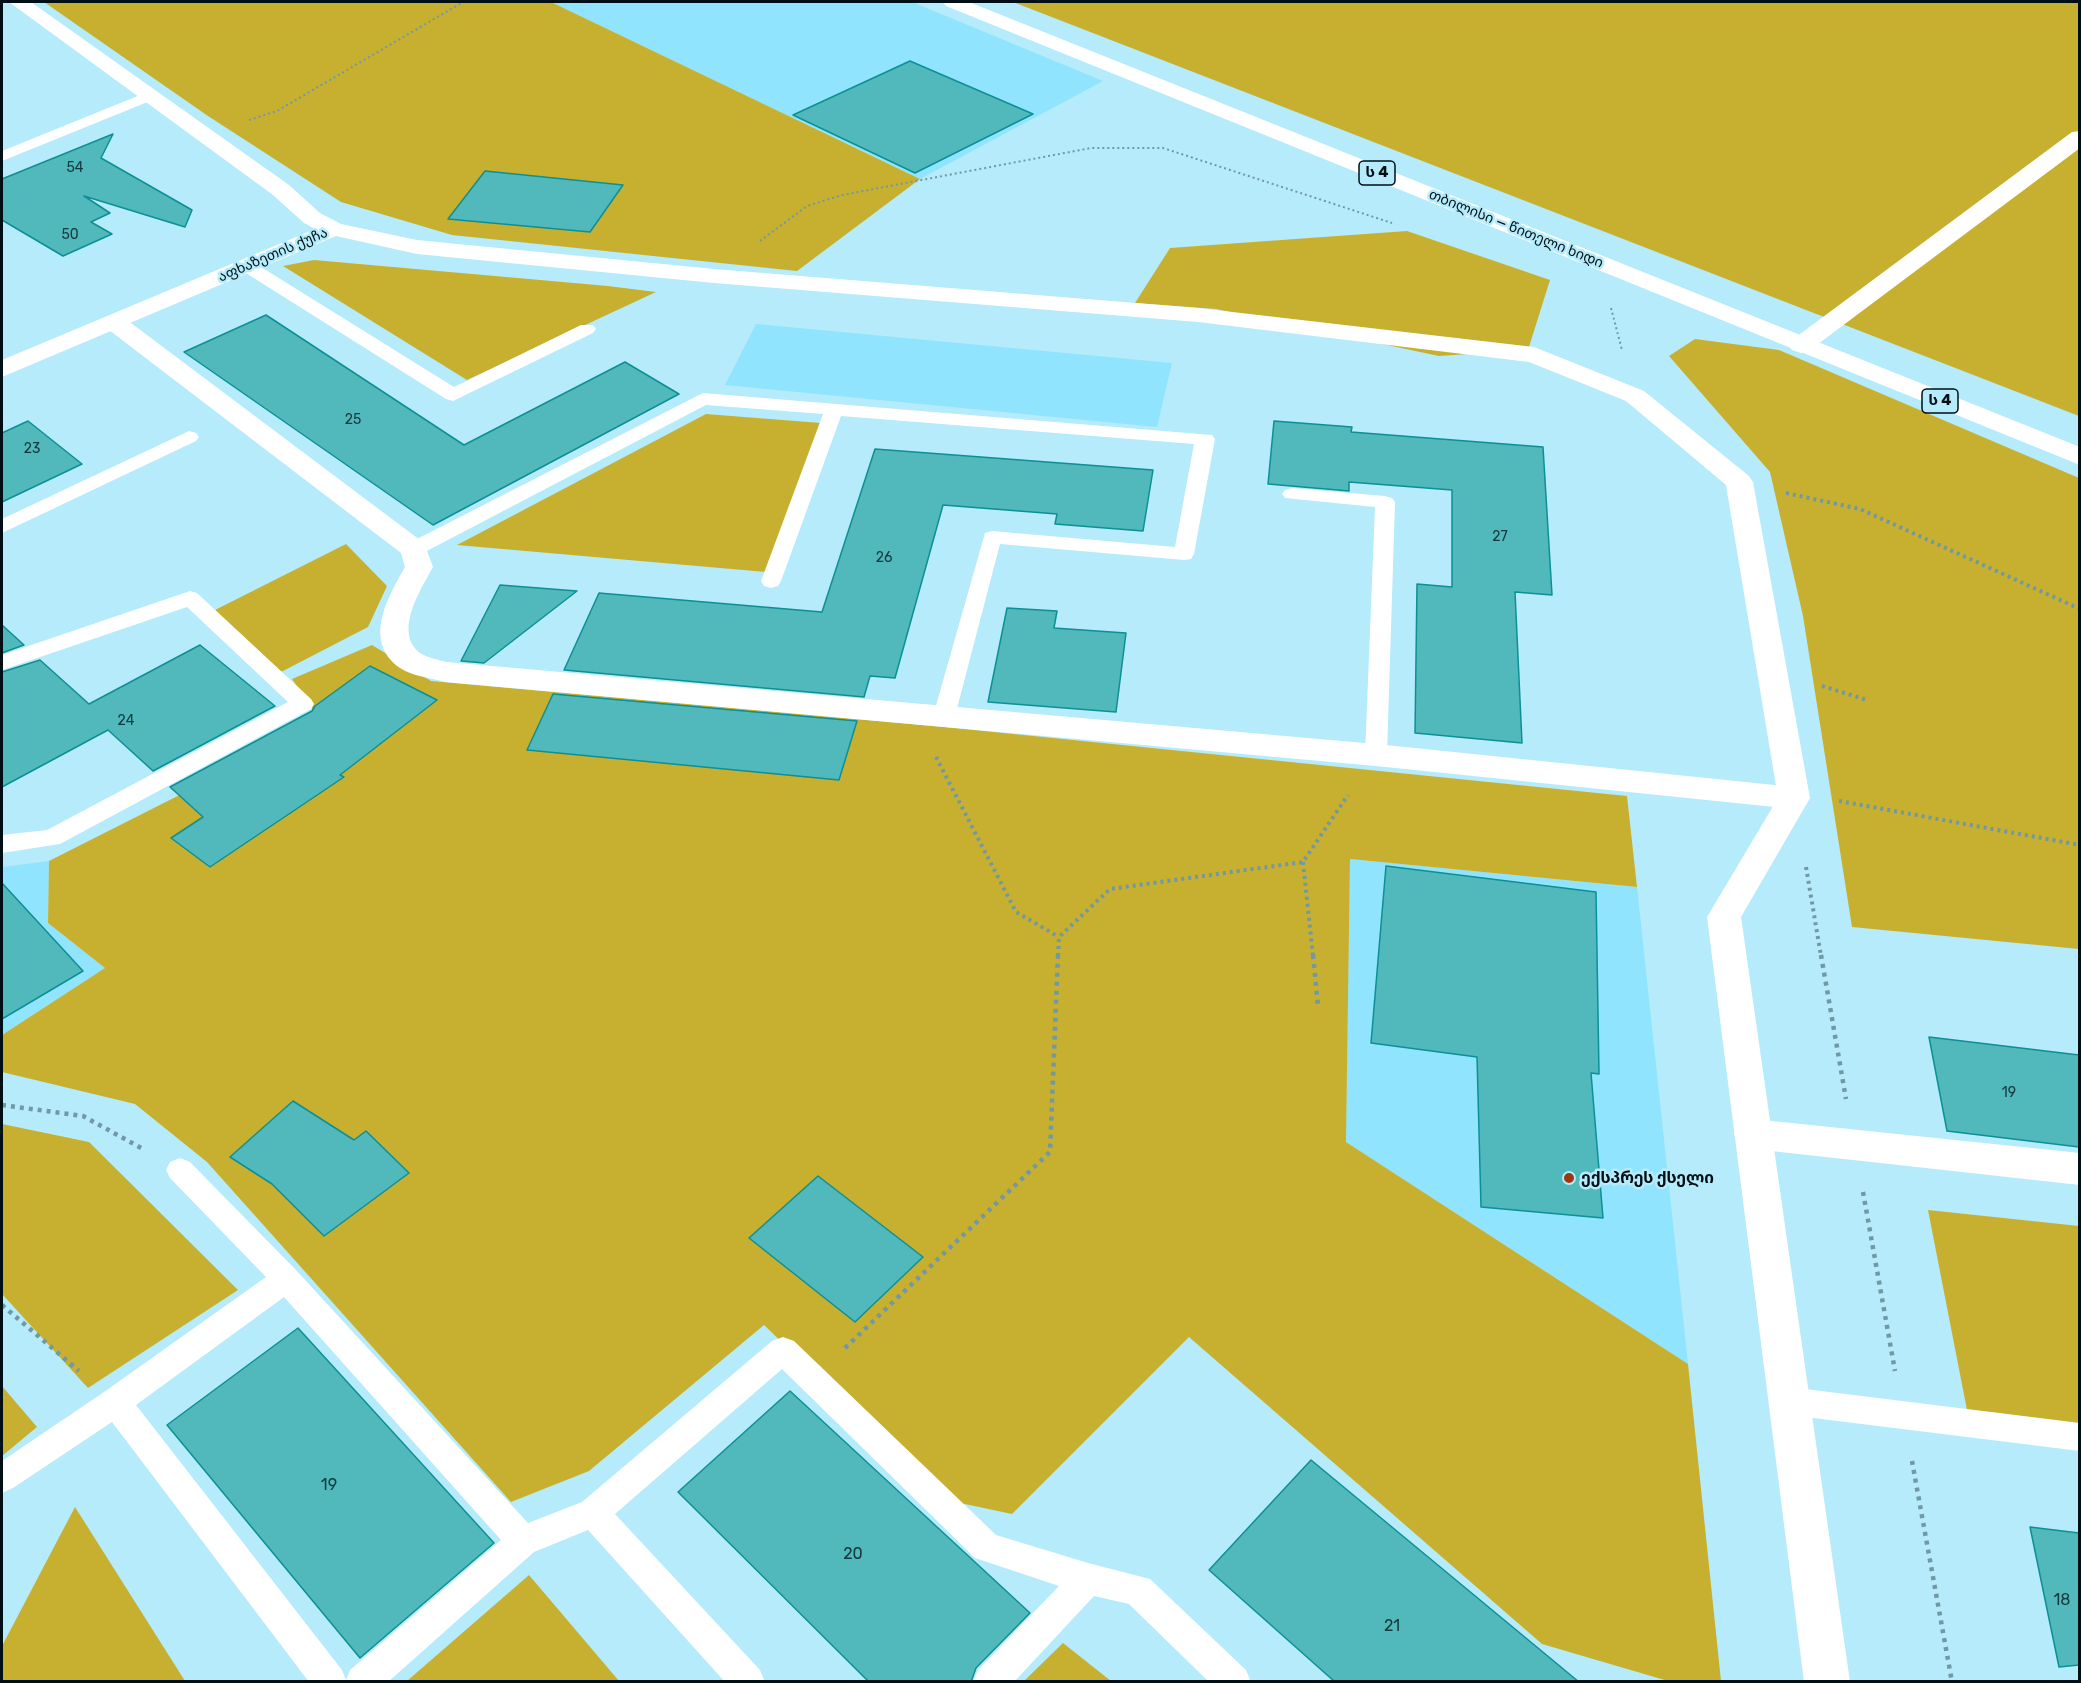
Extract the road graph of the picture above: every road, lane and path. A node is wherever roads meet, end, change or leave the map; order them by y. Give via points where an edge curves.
1 (18, 2) edge
2 (463, 2) edge
3 (953, 2) edge
4 (150, 96) junction
5 (205, 135) junction
6 (2079, 137) edge
7 (2, 156) edge
8 (1394, 223) dead end
9 (334, 229) junction
10 (247, 266) junction
11 (714, 276) junction
12 (1610, 307) dead end
13 (114, 322) junction
14 (587, 329) dead end
15 (1802, 345) junction
16 (2, 369) edge
17 (1635, 396) junction
18 (834, 409) junction
19 (189, 437) dead end
20 (2079, 457) edge
21 (1739, 482) junction
22 (1292, 494) dead end
23 (2, 527) edge
24 (414, 549) junction
25 (771, 580) dead end
26 (2079, 609) edge
27 (2, 663) edge
28 (913, 713) junction
29 (944, 716) junction
30 (1376, 755) junction
31 (1794, 798) junction
32 (2, 844) edge
33 (2079, 845) edge
34 (1304, 862) junction
35 (1059, 937) junction
36 (1318, 1006) dead end
37 (2, 1105) edge
38 (1753, 1134) junction
39 (1854, 1145) junction
40 (2079, 1169) edge
41 (180, 1170) joint
42 (286, 1280) junction
43 (2, 1305) edge
44 (813, 1379) junction
45 (1789, 1401) junction
46 (115, 1402) junction
47 (1904, 1416) junction
48 (2079, 1437) edge
49 (2, 1478) edge
50 (593, 1513) junction
51 (523, 1541) junction
52 (1088, 1579) junction
53 (330, 1682) edge
54 (362, 1682) edge
55 (748, 1682) edge
56 (990, 1682) edge
57 (1234, 1682) edge
58 (1827, 1682) edge
59 (1952, 1682) edge

1 - 4 main road, აფხაზეთის ქუჩა
2 - 5 path via 277,111
3 - 15 main road, თბილისი — წითელი ხიდი / ს 4
4 - 5 main road, აფხაზეთის ქუჩა
4 - 7 lane
5 - 9 main road, აფხაზეთის ქუჩა via 281,190 312,218
6 - 15 main road
8 - 11 path via 1163,148 1091,148 842,195 807,206
9 - 10 main road, აფხაზეთის ქუჩა
9 - 11 main road via 417,247
10 - 13 main road, აფხაზეთის ქუჩა
10 - 14 lane via 453,395
11 - 17 main road via 1153,311 1534,354
12 - 17 path
13 - 16 main road, აფხაზეთის ქუჩა
13 - 24 main road
15 - 20 main road, თბილისი — წითელი ხიდი / ს 4
17 - 21 main road
18 - 24 lane via 703,399
18 - 25 lane
18 - 29 lane via 1205,439 1184,555 992,537
19 - 23 lane
21 - 26 path via 1860,509
21 - 31 main road
22 - 30 lane via 1385,502
24 - 28 main road via 419,567 394,620 397,646 411,660 446,672
27 - 32 lane via 190,598 303,704 52,838
28 - 29 main road
28 - 35 path via 1016,912
29 - 30 main road
30 - 31 main road
30 - 34 path
31 - 33 path via 1848,801
31 - 38 main road via 1724,917
31 - 39 path
34 - 35 path via 1110,889
34 - 36 path
35 - 44 path via 1050,1152
37 - 41 path via 83,1116
38 - 39 main road
38 - 45 main road
39 - 40 main road
39 - 47 path
41 - 42 lane
42 - 46 lane
42 - 51 lane
43 - 46 path
44 - 50 lane via 783,1350
44 - 52 lane via 986,1547
45 - 47 lane
45 - 58 main road
46 - 49 lane
46 - 53 lane
47 - 48 lane
47 - 59 path
50 - 51 lane
50 - 55 lane
51 - 54 lane
52 - 56 lane
52 - 57 lane via 1138,1590

